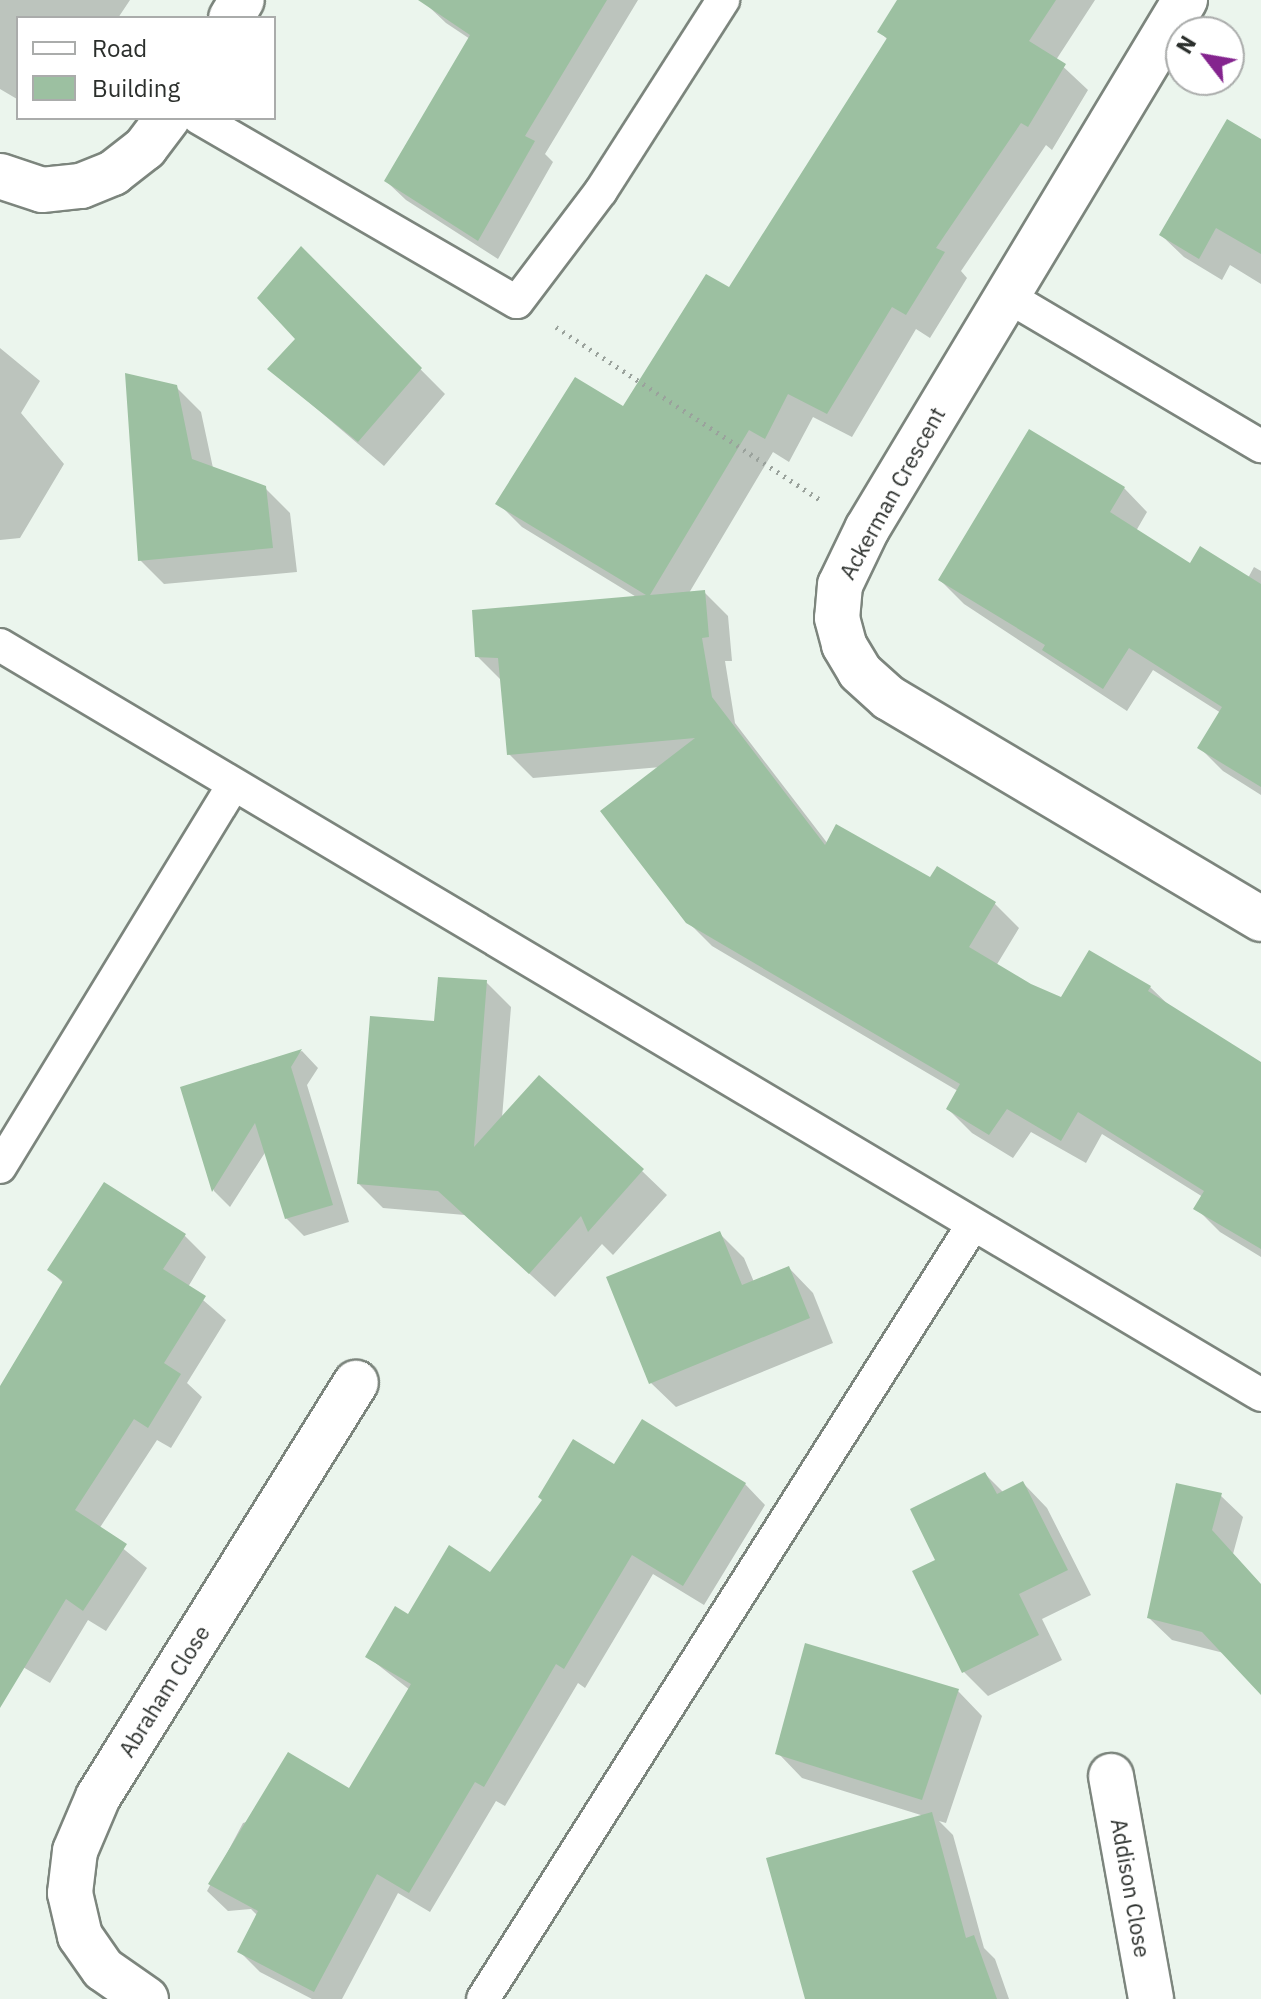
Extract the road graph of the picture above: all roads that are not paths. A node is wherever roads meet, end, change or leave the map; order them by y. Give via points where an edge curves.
1 (723, 0) edge
2 (1185, 0) edge
3 (166, 120) edge
4 (202, 120) edge
5 (0, 176) edge
6 (1007, 296) junction
7 (1261, 446) edge
8 (0, 645) edge
9 (233, 786) junction
10 (1261, 919) edge
11 (0, 1167) edge
12 (972, 1226) junction
13 (356, 1383) dead end
14 (1261, 1395) edge
15 (1111, 1776) dead end
16 (146, 1999) edge
17 (483, 1999) edge
18 (1151, 1999) edge

1 - 4 lane via 601,191 517,302
2 - 6 street, Ackerman Crescent
3 - 5 street via 145,148 113,173 81,186 42,190
6 - 7 lane
6 - 10 street, Ackerman Crescent via 867,529 840,585 837,618 844,645 860,672 889,698
8 - 9 lane
9 - 11 lane
9 - 12 lane
12 - 14 lane
12 - 17 lane
13 - 16 street, Abraham Close via 98,1797 75,1851 70,1893 80,1936 103,1969
15 - 18 street, Addison Close

